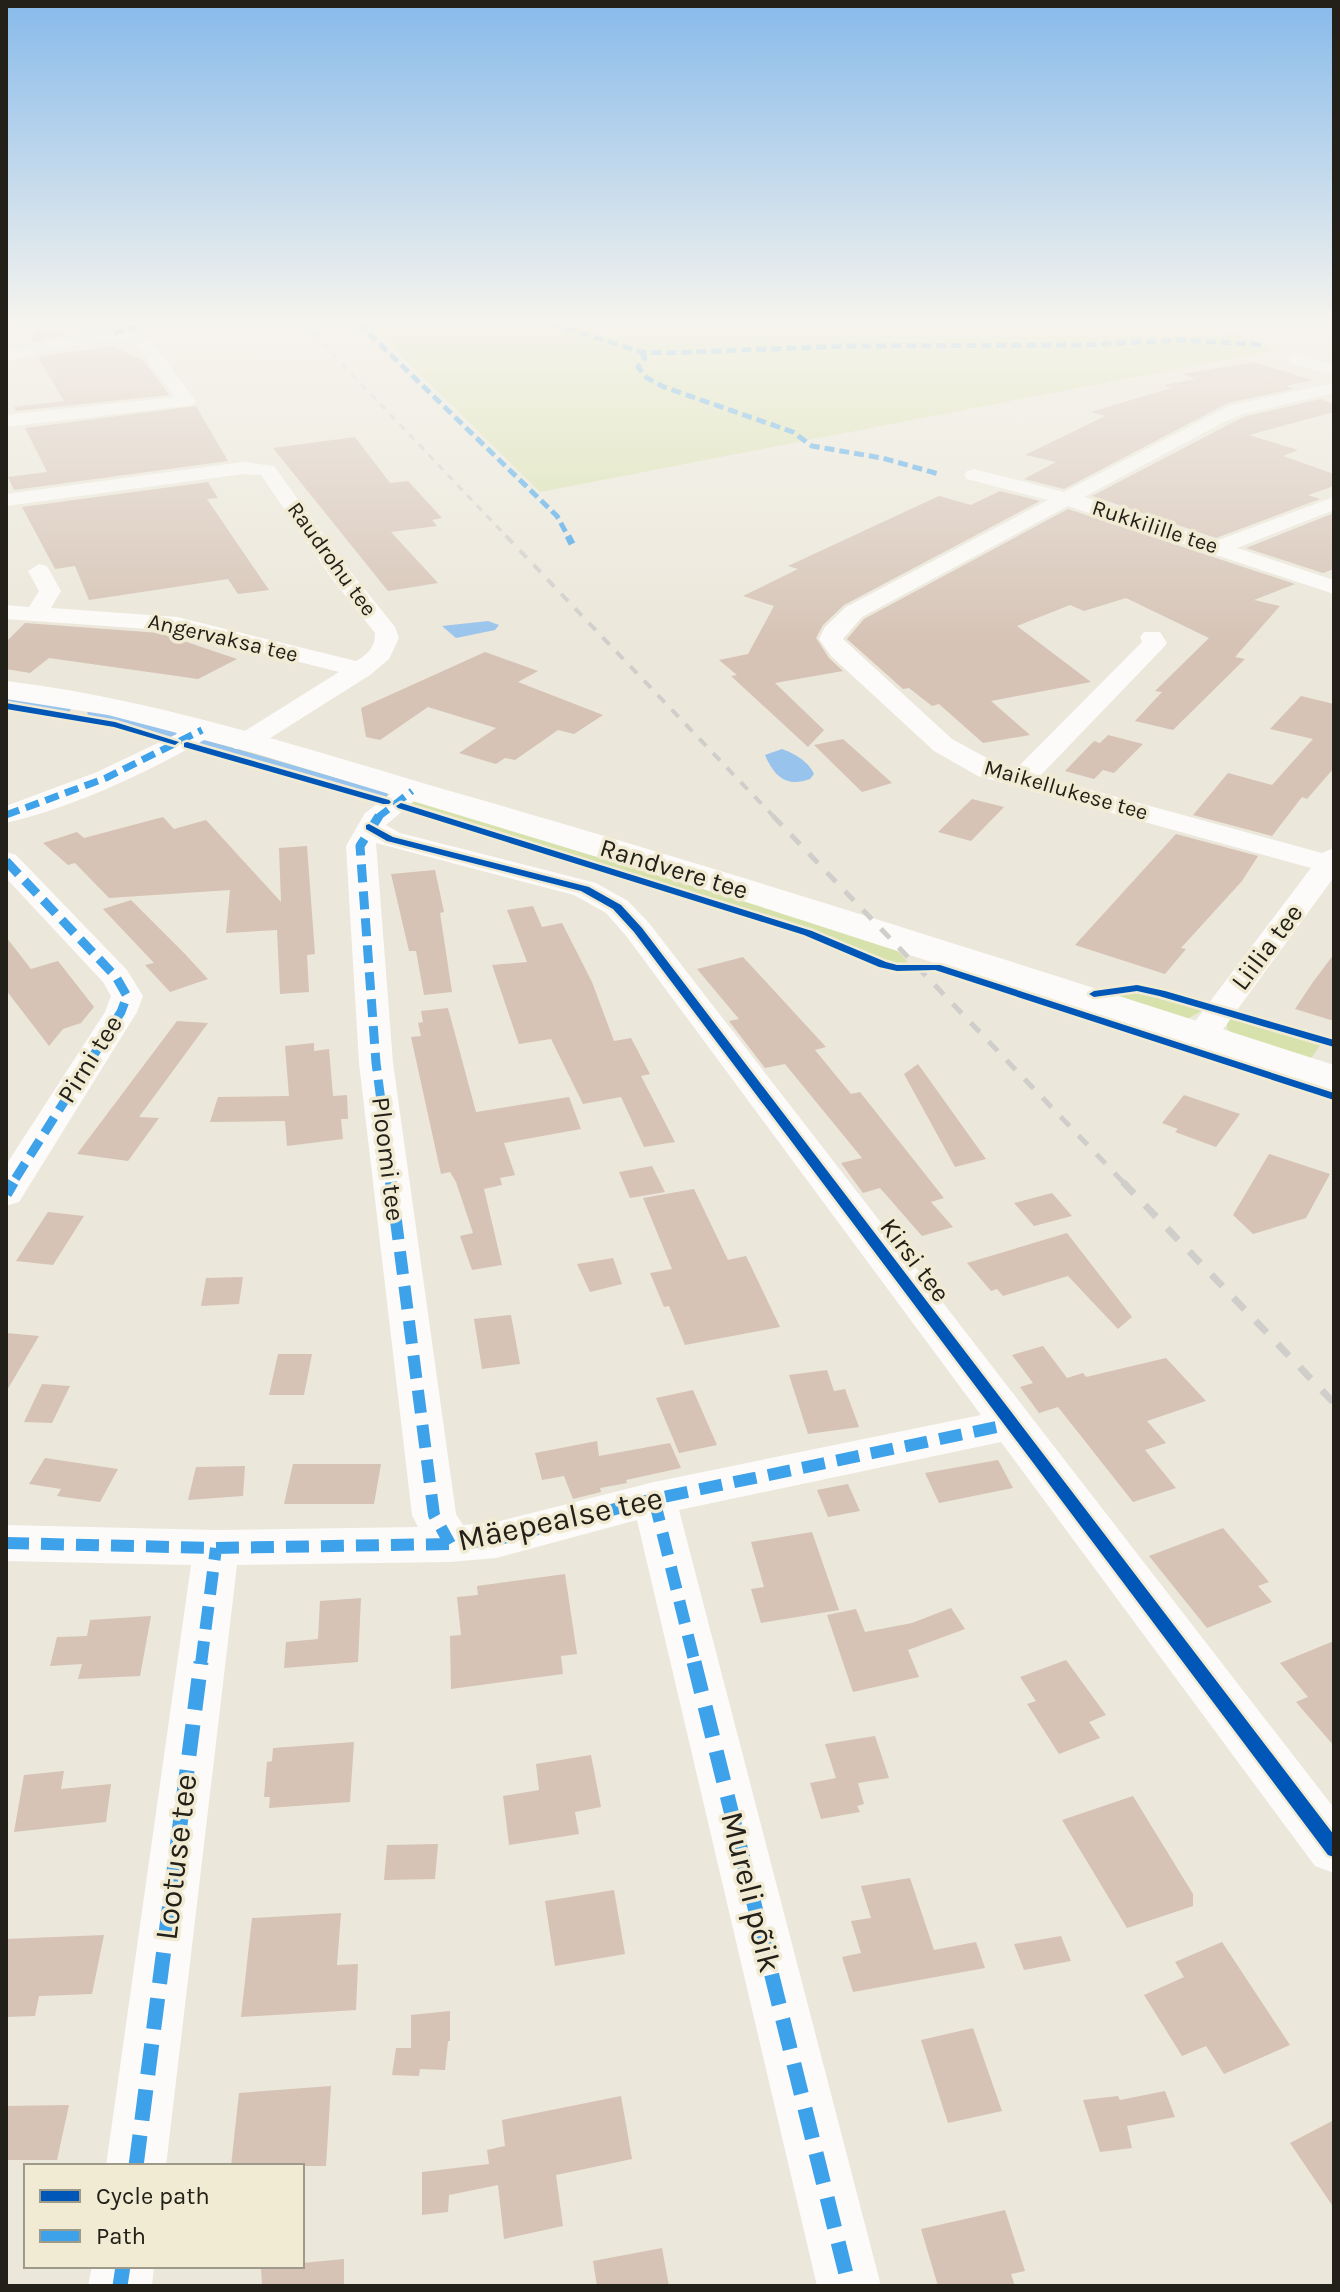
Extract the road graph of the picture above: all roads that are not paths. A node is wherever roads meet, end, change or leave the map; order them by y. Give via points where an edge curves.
1 (1195, 430) edge
2 (252, 449) dead end
3 (267, 470) junction
4 (974, 475) dead end
5 (1069, 499) junction
6 (6, 500) edge
7 (1334, 503) edge
8 (1219, 547) junction
9 (39, 571) dead end
10 (1334, 587) edge
11 (6, 612) edge
12 (37, 613) junction
13 (1152, 637) dead end
14 (361, 670) junction
15 (6, 690) edge
16 (202, 730) junction
17 (244, 743) junction
18 (1022, 779) junction
19 (412, 791) junction
20 (6, 815) edge
21 (369, 827) junction
22 (6, 861) edge
23 (1332, 862) edge
24 (1201, 1036) junction
25 (1334, 1079) edge
26 (6, 1194) edge
27 (1011, 1424) junction
28 (654, 1499) junction
29 (6, 1543) edge
30 (450, 1544) junction
31 (216, 1548) junction
32 (1334, 1849) edge
33 (136, 2164) edge
34 (849, 2286) edge

1 - 5 street
2 - 3 street, Raudrohu tee
3 - 6 street via 243,468
3 - 14 street, Raudrohu tee via 387,632 383,653
4 - 5 street, Rukkilille tee
5 - 8 street, Rukkilille tee
5 - 18 street, Maikellukese tee via 854,612 831,639 943,745 988,770
7 - 8 street
8 - 10 street, Rukkilille tee
9 - 12 street via 50,591
11 - 12 street, Angervaksa tee
12 - 14 street, Angervaksa tee via 177,624
13 - 18 street via 1155,643
14 - 17 street, Raudrohu tee
15 - 16 street, Randvere tee via 89,702
16 - 17 street, Randvere tee
16 - 20 street via 70,795
17 - 19 street, Randvere tee
18 - 23 street, Maikellukese tee
19 - 21 street
19 - 24 street, Randvere tee
21 - 27 street, Kirsi tee via 390,839 585,889 617,907
21 - 30 street, Ploomi tee via 360,846 376,1063 434,1515
22 - 26 street, Pirni tee via 116,977 127,996
23 - 24 street, Liilia tee
24 - 25 street, Randvere tee
27 - 28 street, Mäepealse tee
27 - 32 street, Kirsi tee
28 - 30 street, Mäepealse tee via 496,1540
28 - 34 street, Mureli põik
29 - 31 street, Mäepealse tee
30 - 31 street, Mäepealse tee
31 - 33 street, Lootuse tee

